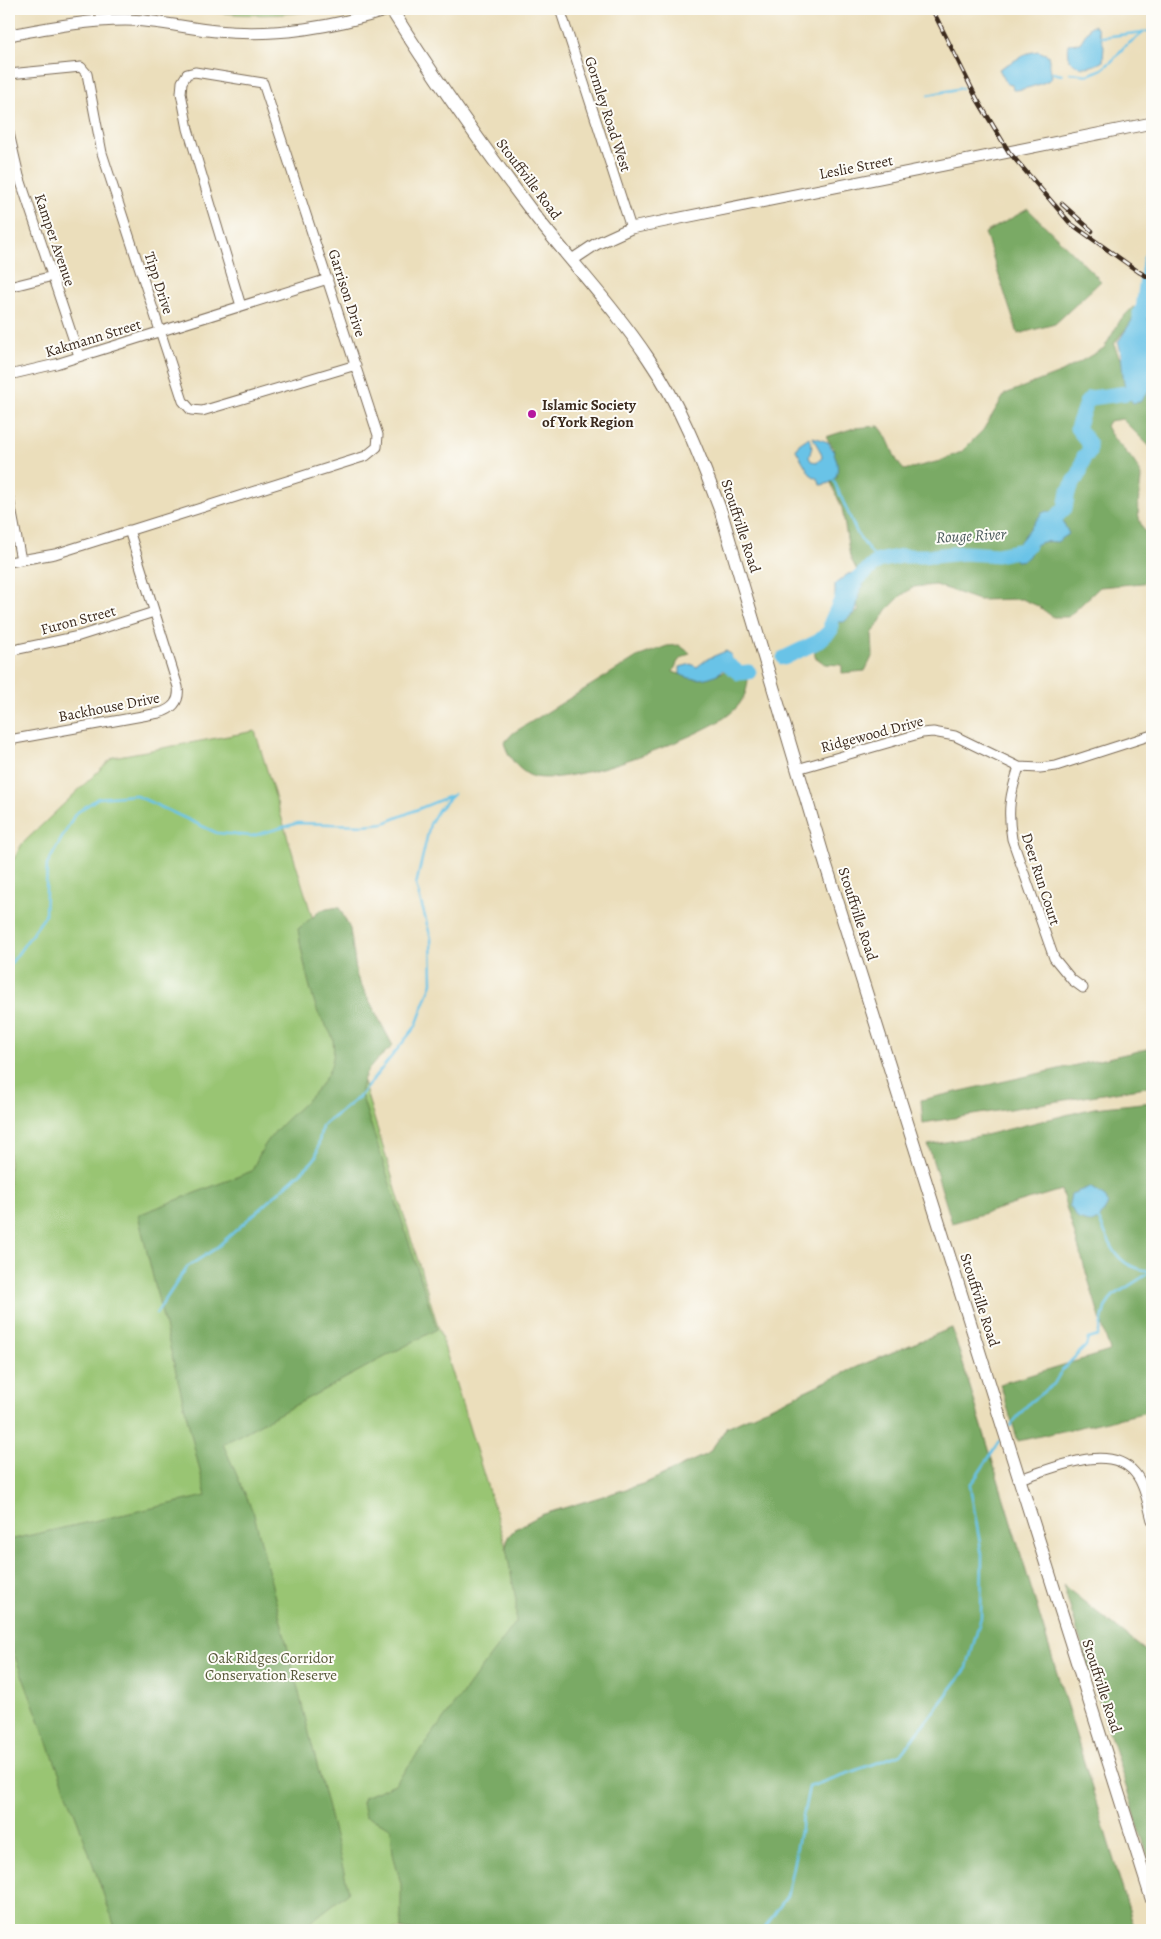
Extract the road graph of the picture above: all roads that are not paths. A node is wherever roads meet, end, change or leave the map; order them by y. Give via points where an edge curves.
1 (391, 9) edge
2 (560, 9) edge
3 (9, 35) edge
4 (9, 74) edge
5 (1152, 124) edge
6 (9, 133) edge
7 (631, 228) junction
8 (572, 260) junction
9 (53, 276) junction
10 (328, 279) junction
11 (9, 287) edge
12 (241, 306) junction
13 (161, 332) junction
14 (79, 356) junction
15 (356, 365) junction
16 (9, 375) edge
17 (9, 498) edge
18 (129, 530) junction
19 (22, 560) junction
20 (9, 562) edge
21 (154, 612) junction
22 (9, 651) edge
23 (1152, 735) edge
24 (9, 740) edge
25 (1019, 767) junction
26 (797, 769) junction
27 (1083, 988) dead end
28 (1019, 1479) junction
29 (1152, 1520) edge
30 (1152, 1900) edge

1 - 3 street via 348,23 292,32 215,31 127,20
1 - 8 main road, Stouffville Road via 467,123 534,215
2 - 7 street, Gormley Road West
4 - 13 street, Tipp Drive via 81,67 87,74 102,153
5 - 7 street, Leslie Street
6 - 9 street, Kamper Avenue via 19,176
7 - 8 street, Leslie Street via 596,244
8 - 26 main road, Stouffville Road via 648,359 687,426 723,520
9 - 11 street
9 - 14 street, Kamper Avenue
10 - 12 street, Kakmann Street
10 - 12 street, Garrison Drive via 263,83 195,72 187,74 181,93 188,129
10 - 15 street, Garrison Drive
12 - 13 street, Kakmann Street
13 - 14 street, Kakmann Street
13 - 15 street, Tipp Drive via 183,401 196,411
14 - 16 street, Kakmann Street
15 - 18 street, Garrison Drive via 378,435 378,444 371,454
17 - 19 street
18 - 19 street, Garrison Drive via 55,554
18 - 21 street
19 - 20 street, Garrison Drive
21 - 22 street, Furon Street via 79,636
21 - 24 street, Backhouse Drive via 178,690 171,709
23 - 25 street, Ridgewood Drive via 1056,766
25 - 26 street, Ridgewood Drive via 965,739 933,732
25 - 27 street, Deer Run Court via 1009,803 1012,840 1054,958
26 - 28 main road, Stouffville Road
28 - 29 street via 1082,1460 1098,1457 1112,1460 1135,1473
28 - 30 main road, Stouffville Road

